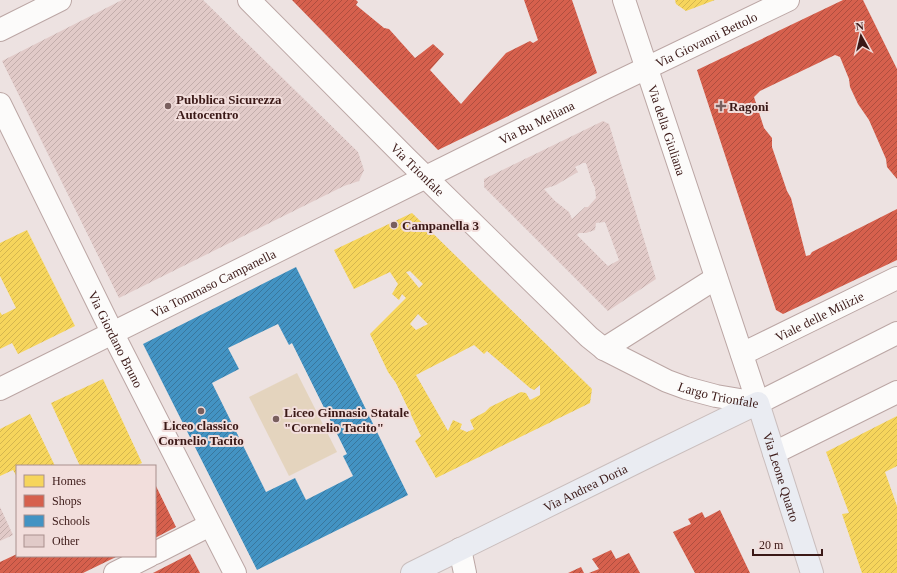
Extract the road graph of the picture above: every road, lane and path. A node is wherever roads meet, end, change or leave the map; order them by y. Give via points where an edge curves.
1 (60, 0) edge
2 (249, 0) edge
3 (624, 0) edge
4 (788, 0) edge
5 (0, 30) edge
6 (646, 69) junction
7 (0, 104) edge
8 (426, 177) junction
9 (713, 269) junction
10 (897, 278) edge
11 (897, 333) edge
12 (113, 334) junction
13 (596, 343) junction
14 (742, 354) junction
15 (0, 389) edge
16 (897, 392) edge
17 (758, 403) junction
18 (774, 453) junction
19 (210, 525) junction
20 (460, 549) junction
21 (156, 552) edge
22 (147, 557) edge
23 (115, 573) edge
24 (235, 573) edge
25 (412, 573) edge
26 (465, 573) edge
27 (812, 573) edge

1 - 5 street
2 - 8 street, Via Trionfale
3 - 6 street, Via della Giuliana
4 - 6 street, Via Giovanni Bettolo
6 - 8 street, Via Bu Meliana
6 - 9 street, Via della Giuliana
7 - 12 street, Via Giordano Bruno
8 - 12 street, Via Tommaso Campanella
8 - 13 street, Via Trionfale
9 - 13 street
9 - 14 street, Largo Trionfale
10 - 14 street, Viale delle Milizie
11 - 17 street
12 - 15 street, Via Tommaso Campanella
12 - 19 street, Via Giordano Bruno
13 - 17 street, Largo Trionfale via 667,381 716,396
14 - 17 street, Largo Trionfale
16 - 18 street
17 - 18 main road, Via Leone Quarto
17 - 20 main road, Via Andrea Doria
18 - 27 main road, Via Leone Quarto
19 - 21 street
19 - 24 street, Via Giordano Bruno
20 - 25 main road, Via Andrea Doria
20 - 26 street
22 - 23 street

